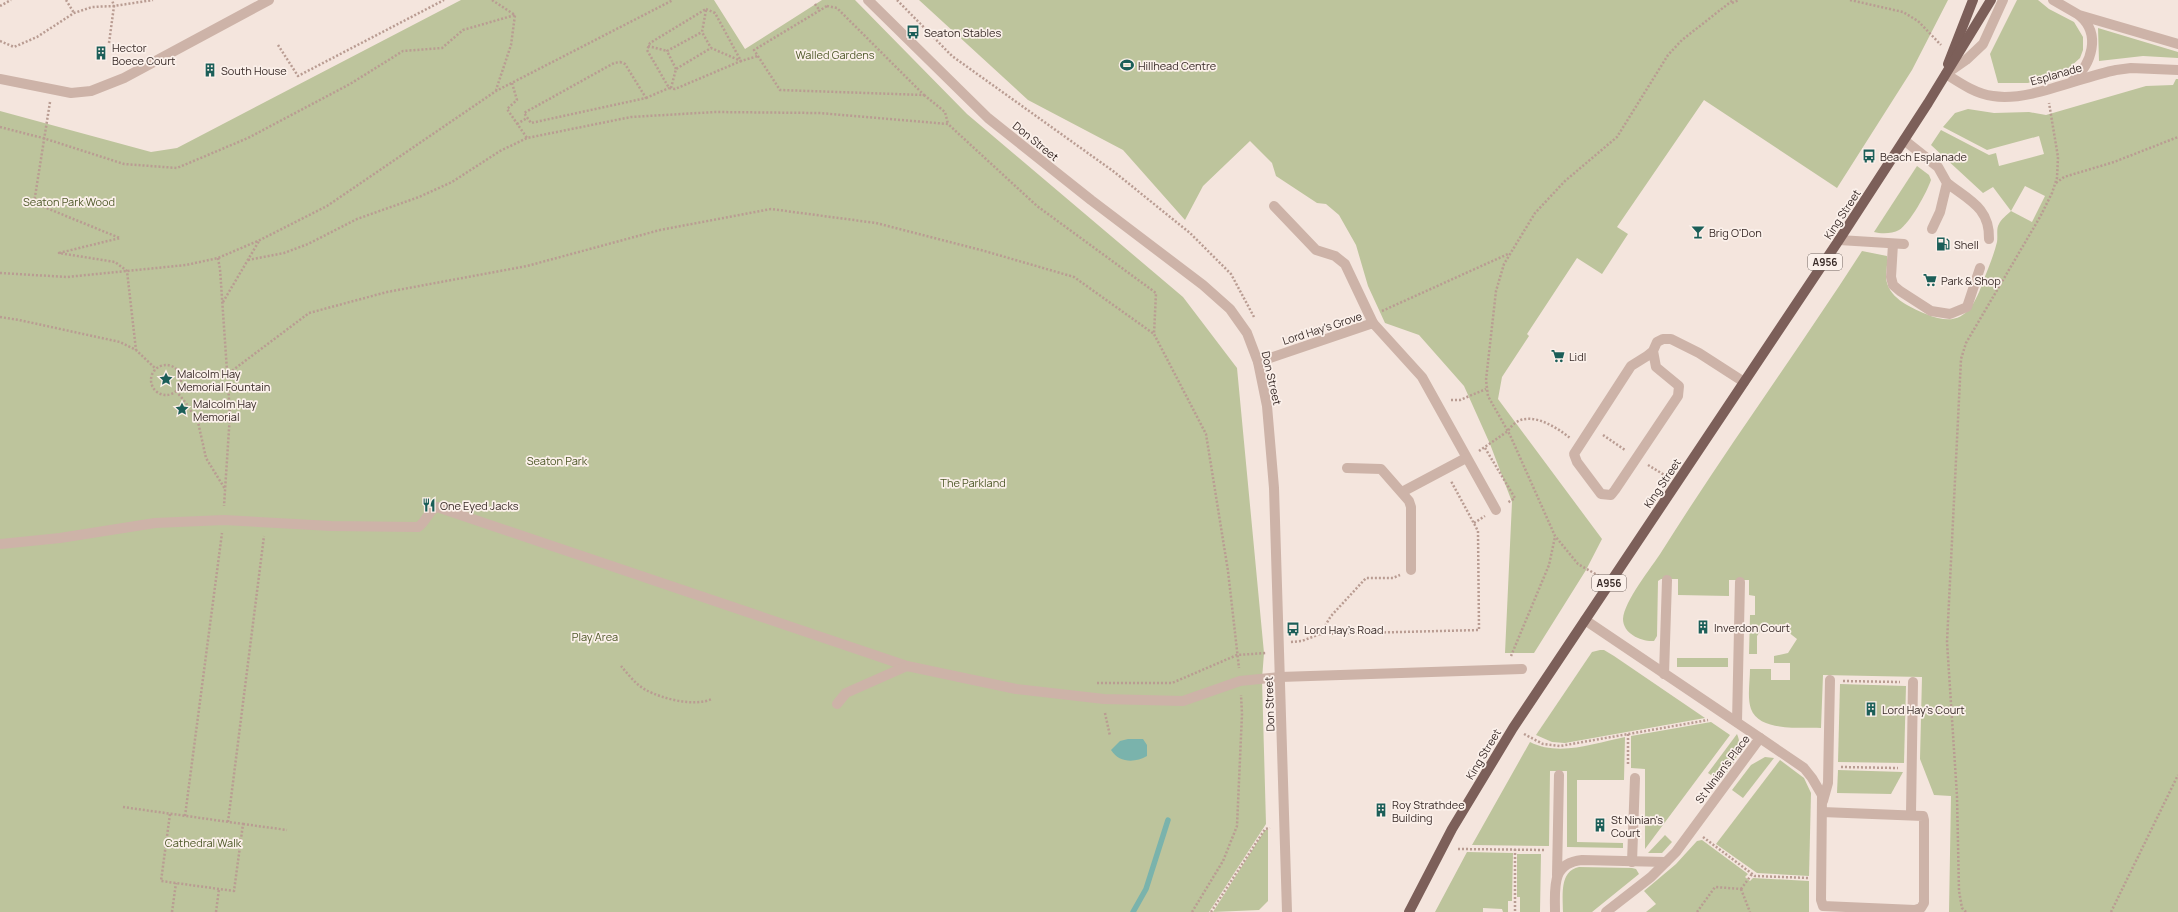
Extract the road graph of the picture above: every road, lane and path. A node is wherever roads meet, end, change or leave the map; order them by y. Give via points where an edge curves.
1 (11, 0) edge
2 (66, 0) edge
3 (112, 0) edge
4 (153, 0) edge
5 (269, 0) edge
6 (444, 0) edge
7 (492, 0) edge
8 (673, 0) edge
9 (868, 0) edge
10 (897, 0) edge
11 (1734, 0) edge
12 (1738, 0) edge
13 (1850, 0) edge
14 (1973, 0) edge
15 (1991, 0) edge
16 (2004, 0) edge
17 (2053, 0) edge
18 (815, 4) dead end
19 (1729, 4) junction
20 (0, 6) edge
21 (114, 6) junction
22 (706, 10) junction
23 (820, 10) junction
24 (74, 13) junction
25 (515, 15) junction
26 (2079, 15) junction
27 (702, 32) junction
28 (0, 41) edge
29 (109, 43) dead end
30 (2178, 44) edge
31 (278, 45) dead end
32 (648, 46) junction
33 (711, 48) junction
34 (667, 51) junction
35 (1950, 55) junction
36 (758, 56) junction
37 (741, 61) junction
38 (676, 69) junction
39 (2178, 70) edge
40 (1946, 74) junction
41 (0, 79) edge
42 (2072, 81) junction
43 (512, 83) junction
44 (670, 88) junction
45 (2047, 89) junction
46 (52, 90) junction
47 (496, 91) junction
48 (924, 95) junction
49 (646, 98) junction
50 (527, 118) junction
51 (517, 124) junction
52 (948, 124) junction
53 (0, 127) edge
54 (2178, 136) edge
55 (43, 138) junction
56 (527, 138) junction
57 (1904, 140) junction
58 (1947, 183) junction
59 (2056, 184) junction
60 (1274, 206) dead end
61 (1932, 229) dead end
62 (1989, 239) dead end
63 (260, 240) junction
64 (1839, 240) junction
65 (1508, 254) junction
66 (218, 258) junction
67 (248, 260) junction
68 (1980, 268) dead end
69 (128, 271) junction
70 (0, 274) edge
71 (223, 303) junction
72 (1366, 313) junction
73 (0, 318) edge
74 (1255, 318) dead end
75 (1373, 324) junction
76 (1154, 334) junction
77 (136, 350) junction
78 (1653, 351) junction
79 (1258, 362) junction
80 (156, 369) junction
81 (229, 373) junction
82 (1744, 382) junction
83 (1486, 389) junction
84 (176, 391) junction
85 (1437, 401) junction
86 (1508, 431) junction
87 (1579, 445) junction
88 (1466, 458) junction
89 (1347, 468) dead end
90 (1444, 470) junction
91 (225, 490) junction
92 (1402, 492) junction
93 (1496, 510) dead end
94 (224, 520) junction
95 (266, 522) junction
96 (1555, 536) junction
97 (1, 544) edge
98 (1411, 570) joint
99 (1667, 580) dead end
100 (1610, 582) junction
101 (1740, 582) dead end
102 (1585, 620) junction
103 (1320, 634) junction
104 (1279, 648) junction
105 (1237, 655) junction
106 (621, 666) dead end
107 (907, 666) junction
108 (1505, 669) junction
109 (1522, 669) dead end
110 (1664, 674) junction
111 (1280, 677) junction
112 (1830, 680) joint
113 (1240, 681) junction
114 (1913, 682) joint
115 (1089, 683) dead end
116 (712, 699) dead end
117 (1104, 699) junction
118 (837, 704) dead end
119 (1728, 716) junction
120 (1737, 722) junction
121 (1513, 728) junction
122 (1628, 734) junction
123 (1110, 736) dead end
124 (1760, 738) junction
125 (1828, 766) junction
126 (1912, 768) junction
127 (1559, 775) dead end
128 (2178, 775) edge
129 (1635, 778) joint
130 (123, 807) dead end
131 (1822, 807) junction
132 (170, 814) junction
133 (1911, 814) junction
134 (185, 816) junction
135 (228, 822) junction
136 (243, 824) junction
137 (1285, 828) junction
138 (1692, 829) junction
139 (288, 830) dead end
140 (1442, 848) junction
141 (1515, 849) junction
142 (1557, 850) junction
143 (1632, 862) junction
144 (1666, 862) junction
145 (1752, 874) junction
146 (1557, 879) junction
147 (1821, 879) junction
148 (176, 883) junction
149 (219, 889) junction
150 (1741, 889) junction
151 (172, 912) edge
152 (216, 912) edge
153 (1192, 912) edge
154 (1211, 912) edge
155 (1287, 912) edge
156 (1409, 912) edge
157 (1516, 912) edge
158 (1555, 912) edge
159 (1606, 912) edge
160 (1697, 912) edge
161 (1750, 912) edge
162 (1966, 912) edge
163 (2112, 912) edge

1 - 20 path
2 - 24 path
3 - 21 path
4 - 21 path
5 - 46 street via 91,92 71,94
6 - 31 path via 298,76
7 - 25 path
8 - 43 path
9 - 79 street, Don Street via 988,118 1203,285 1230,309 1247,333
10 - 74 path via 952,56 1113,170 1190,233 1231,274
11 - 19 path
12 - 19 path
13 - 35 path via 1886,7 1913,18 1928,30
14 - 35 main road, King Street / A956
15 - 40 main road, King Street / A956
16 - 40 street via 1983,44
17 - 26 street
18 - 23 path
19 - 65 path via 1682,40 1668,55 1617,137 1565,181 1535,213
21 - 24 path via 92,7
21 - 29 path
22 - 27 path
22 - 32 path
22 - 37 path via 715,13
23 - 36 path via 754,50
23 - 48 path via 827,6 837,8
24 - 28 path via 37,37 14,47
25 - 47 path via 511,45
25 - 55 path via 463,30 442,48 403,51 350,84 248,138 177,168 124,164
26 - 30 street
26 - 42 street via 2088,23 2092,32 2092,46 2091,55 2082,72
27 - 33 path
27 - 34 path
32 - 34 path
32 - 44 path via 647,50
33 - 37 path
33 - 38 path
34 - 38 path
35 - 40 main road, King Street / A956
36 - 37 path
36 - 48 path via 780,90
37 - 44 path
38 - 44 path
39 - 42 street, Esplanade via 2131,68
40 - 45 street, Esplanade via 1962,84 1992,96 2024,95
40 - 57 main road, King Street / A956
41 - 46 street
42 - 45 street, Esplanade
43 - 47 path
43 - 51 path via 517,100 507,109
44 - 49 path
45 - 59 path via 2058,157
46 - 55 path
47 - 63 path via 327,206
48 - 52 path via 945,112
49 - 50 path via 531,123
49 - 50 path via 625,64 614,63 524,113
50 - 51 path
51 - 56 path
52 - 56 path via 819,113 715,112 631,117
52 - 76 path via 1037,206 1156,293
53 - 55 path
54 - 59 path via 2114,162 2064,177
55 - 69 path via 34,203 120,238 59,253 115,262
56 - 67 path via 500,151 452,182 419,197 356,219 308,244 284,253
57 - 58 street via 1938,167
57 - 64 main road, King Street / A956
58 - 61 street via 1940,212
58 - 62 street via 1983,213 1988,220
59 - 162 path via 2040,217 1966,343 1960,359 1947,642 1957,796 1959,891 1962,908
60 - 72 street via 1316,250 1340,259 1345,264
63 - 66 path
63 - 67 path
64 - 68 street via 1898,244 1891,277 1893,285 1931,311 1950,314 1967,307
64 - 82 main road, King Street / A956
65 - 72 path via 1379,312
65 - 83 path via 1496,291
66 - 69 path via 186,265
66 - 71 path
67 - 71 path
69 - 70 path via 67,277
69 - 77 path
71 - 81 path
72 - 75 street
73 - 77 path via 120,342
75 - 79 street, Lord Hay's Grove
75 - 85 street, Lord Hay's Grove via 1414,367
76 - 81 path via 1074,277 876,223 772,209 660,230 526,266 387,292 309,313
76 - 105 path via 1206,434 1228,571
77 - 80 path
78 - 82 street via 1658,342 1671,339 1699,353
78 - 87 street via 1631,366
78 - 87 street via 1656,367 1675,382 1680,391 1611,494 1601,494 1575,458 1574,454
79 - 104 street, Don Street via 1267,406 1274,488
80 - 84 path via 165,365 175,368 181,382
80 - 84 path via 152,372 150,382 154,391 168,396
81 - 91 path via 230,414
82 - 100 main road, King Street / A956
83 - 85 path via 1460,400
83 - 86 path
84 - 91 path via 198,422 206,458
85 - 88 street, Lord Hay's Grove
86 - 87 path via 1518,422 1531,418 1539,419 1560,430
86 - 88 path
86 - 96 path
88 - 90 street
88 - 93 street, Lord Hay's Grove
89 - 92 street via 1381,468
90 - 92 street
90 - 103 path via 1478,531 1479,630
91 - 94 path
92 - 98 street via 1411,507
94 - 95 street
94 - 97 street via 155,523 60,538
94 - 134 path
95 - 107 street via 418,527 433,509 437,508
95 - 135 path
96 - 100 path via 1578,564
96 - 108 path via 1549,566
98 - 103 path via 1393,578 1366,578 1331,616
99 - 110 street
100 - 102 main road, King Street / A956
101 - 120 street
102 - 110 street, St Ninian's Place
102 - 121 main road, King Street / A956
103 - 104 path
104 - 105 path
104 - 111 street, Don Street
105 - 113 path
105 - 115 path via 1172,683
106 - 116 path via 645,690 689,702 704,703
107 - 117 street via 1016,689
107 - 118 street via 846,693
108 - 109 street
108 - 111 street
110 - 119 street, St Ninian's Place
111 - 113 street
111 - 137 street, Don Street
112 - 114 path
112 - 125 street
113 - 117 street via 1183,701
113 - 153 path via 1242,714 1237,826 1223,861
114 - 126 street
117 - 123 path
119 - 120 street, St Ninian's Place
119 - 122 path
120 - 124 street, St Ninian's Place
121 - 122 path via 1538,742 1554,747
121 - 140 main road, King Street / A956
122 - 129 path via 1628,771
124 - 131 street via 1804,768 1822,795
124 - 138 street, St Ninian's Place
125 - 126 path
125 - 131 street via 1827,790
126 - 133 street
127 - 142 street
128 - 163 path
129 - 143 street
130 - 132 path
131 - 133 street
131 - 147 street
132 - 134 path
132 - 148 path via 161,881
133 - 147 street via 1921,815 1924,820 1924,903 1921,908 1915,910 1825,907 1821,900
134 - 135 path
135 - 136 path
136 - 139 path
136 - 149 path via 234,891
137 - 154 path via 1264,828
137 - 155 street, Don Street
138 - 144 street, St Ninian's Place
138 - 145 path
140 - 141 path
140 - 156 main road, King Street / A956
141 - 142 path
141 - 157 path
142 - 146 street
143 - 144 street
143 - 146 street via 1573,861 1561,869
144 - 159 street, St Ninian's Place
145 - 147 path
145 - 150 path
146 - 158 street
148 - 149 path
148 - 151 path
149 - 152 path
150 - 160 path via 1716,887
150 - 161 path

